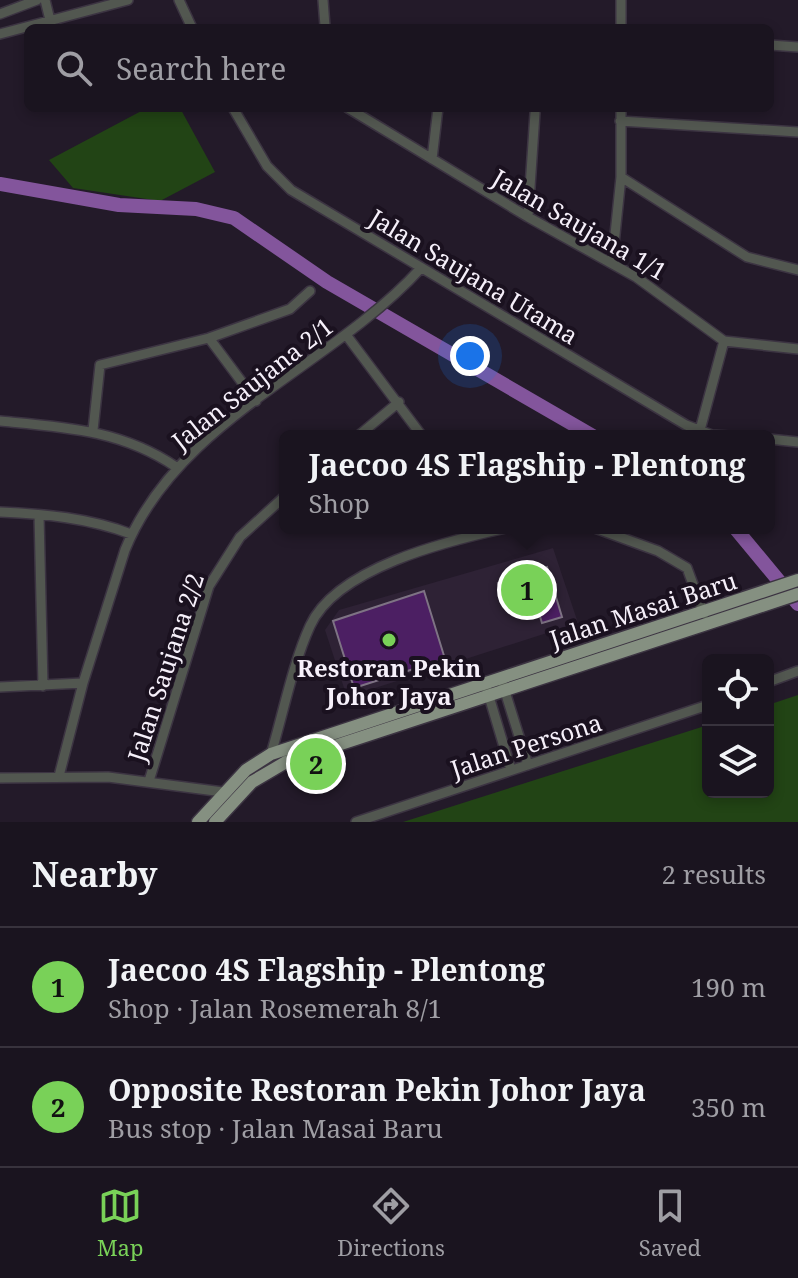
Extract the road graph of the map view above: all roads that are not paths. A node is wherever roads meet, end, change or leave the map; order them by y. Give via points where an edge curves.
1 (37, 0) edge
2 (45, 0) edge
3 (128, 0) edge
4 (179, 0) edge
5 (323, 0) edge
6 (621, 0) edge
7 (100, 3) edge
8 (0, 14) edge
9 (50, 20) junction
10 (36, 24) edge
11 (190, 24) edge
12 (325, 24) edge
13 (621, 24) edge
14 (24, 27) edge
15 (0, 34) edge
16 (774, 45) edge
17 (798, 47) edge
18 (236, 112) edge
19 (355, 112) edge
20 (438, 112) edge
21 (621, 112) edge
22 (535, 113) dead end
23 (620, 121) junction
24 (798, 132) edge
25 (432, 159) junction
26 (621, 177) junction
27 (528, 217) junction
28 (612, 263) junction
29 (421, 268) junction
30 (798, 270) edge
31 (310, 291) dead end
32 (347, 336) junction
33 (209, 338) junction
34 (724, 341) junction
35 (798, 349) edge
36 (256, 401) junction
37 (399, 402) junction
38 (0, 421) edge
39 (93, 430) junction
40 (365, 430) edge
41 (418, 430) edge
42 (700, 430) joint
43 (775, 440) edge
44 (798, 442) edge
45 (176, 467) junction
46 (279, 501) edge
47 (0, 512) edge
48 (39, 515) junction
49 (131, 534) junction
50 (458, 534) edge
51 (483, 534) edge
52 (611, 534) edge
53 (460, 540) junction
54 (798, 580) edge
55 (798, 594) edge
56 (773, 597) junction
57 (704, 614) junction
58 (720, 623) junction
59 (798, 671) edge
60 (774, 680) edge
61 (83, 683) junction
62 (502, 684) junction
63 (43, 686) junction
64 (0, 687) edge
65 (487, 689) junction
66 (702, 707) edge
67 (271, 754) junction
68 (528, 765) junction
69 (511, 770) junction
70 (59, 776) junction
71 (0, 778) edge
72 (149, 781) junction
73 (223, 792) junction
74 (198, 822) edge
75 (215, 822) edge
76 (356, 822) edge

1 - 8 street
2 - 9 street
3 - 7 street
4 - 11 street
5 - 12 street
6 - 13 street
7 - 9 street
9 - 10 street
14 - 15 street
16 - 17 street
18 - 29 street, Jalan Saujana Utama via 280,182
19 - 25 street, Jalan Saujana 1/1
20 - 25 street
21 - 23 street
22 - 27 street
23 - 24 street
23 - 26 street
25 - 27 street, Jalan Saujana 1/1
26 - 28 street
26 - 30 street via 747,257
27 - 28 street, Jalan Saujana 1/1
28 - 34 street, Jalan Saujana 1/1
29 - 32 street, Jalan Saujana 2/1
29 - 42 street, Jalan Saujana Utama
31 - 33 street via 290,309
32 - 36 street, Jalan Saujana 2/1
32 - 37 street
33 - 36 street
33 - 39 street via 100,365
34 - 35 street
34 - 42 street
36 - 45 street, Jalan Saujana 2/1
37 - 40 street
37 - 41 street
38 - 39 street
39 - 45 street via 134,442
43 - 44 street
45 - 49 street, Jalan Saujana 2/1
46 - 72 street, Jalan Saujana 2/2 via 240,537 209,586
47 - 48 street
48 - 49 street via 103,523
48 - 63 street
49 - 61 street, Jalan Saujana 2/1
50 - 53 street
51 - 53 street
52 - 57 street via 687,568
53 - 67 street via 354,577 328,598 310,625
54 - 56 main road, Jalan Masai Baru
55 - 56 main road, Jalan Masai Baru
56 - 57 main road, Jalan Masai Baru
56 - 58 main road, Jalan Masai Baru
57 - 58 main road
57 - 62 main road, Jalan Masai Baru
58 - 62 main road, Jalan Masai Baru
59 - 60 street
61 - 63 street
61 - 70 street, Jalan Saujana 2/1
62 - 65 main road, Jalan Masai Baru
62 - 68 street
63 - 64 street
65 - 67 main road, Jalan Masai Baru
65 - 69 street
65 - 75 main road, Jalan Masai Baru via 286,762 252,782
66 - 68 street, Jalan Persona
67 - 73 main road, Jalan Masai Baru
68 - 69 street, Jalan Persona
69 - 76 street, Jalan Persona
70 - 71 street
70 - 72 street
72 - 73 street
73 - 74 main road, Jalan Masai Baru

